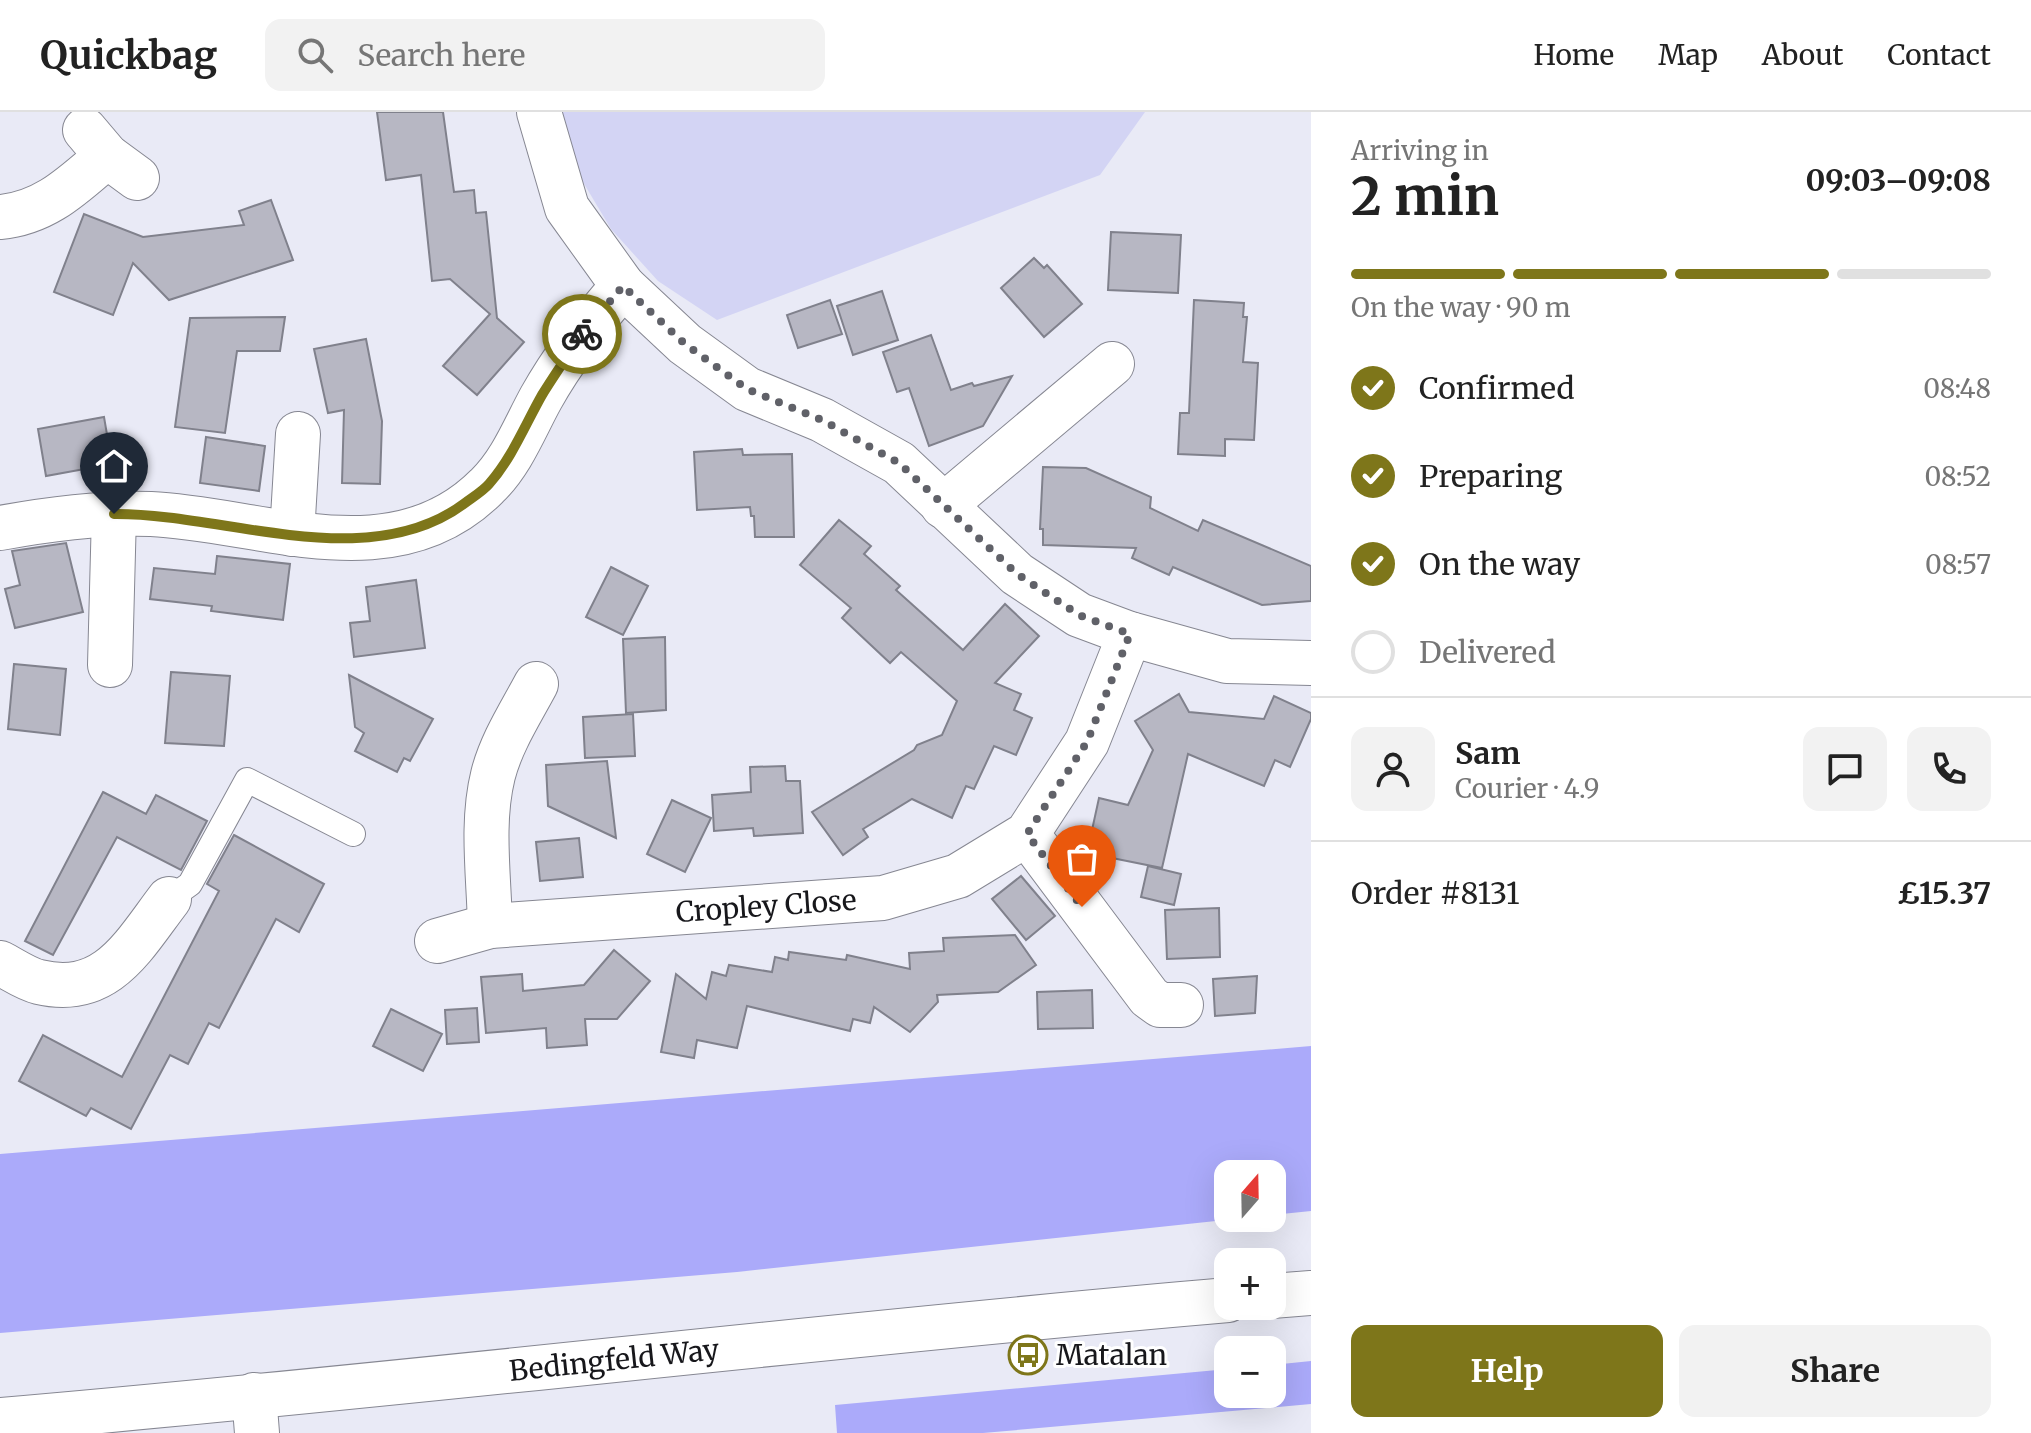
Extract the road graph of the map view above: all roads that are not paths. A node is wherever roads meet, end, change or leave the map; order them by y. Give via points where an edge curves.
1 (539, 112) edge
2 (110, 155) dead end
3 (0, 217) edge
4 (623, 286) junction
5 (1112, 364) dead end
6 (298, 434) dead end
7 (943, 506) junction
8 (114, 514) junction
9 (0, 528) edge
10 (292, 534) junction
11 (1130, 634) junction
12 (1311, 663) edge
13 (110, 665) dead end
14 (536, 684) dead end
15 (353, 834) dead end
16 (1027, 834) junction
17 (169, 899) joint
18 (490, 926) junction
19 (437, 941) dead end
20 (0, 963) edge
21 (1181, 1005) dead end
22 (1311, 1293) edge
23 (1286, 1295) edge
24 (1214, 1301) edge
25 (255, 1414) edge
26 (0, 1420) edge

1 - 4 street via 567,208
2 - 3 street via 54,200
4 - 7 street via 685,344 747,389 822,420 899,463
4 - 10 street via 585,330 488,486 450,514 408,532 353,540
5 - 7 street
6 - 10 street
7 - 11 street via 1017,574 1079,615
8 - 9 street
8 - 10 street via 153,514
8 - 13 street
11 - 12 street via 1227,661
11 - 16 street, Cropley Close via 1087,742
14 - 18 street via 493,776 487,810
15 - 17 lane via 247,780 190,884
16 - 18 street, Cropley Close via 958,876 883,898
16 - 21 street via 1149,997 1160,1005
17 - 20 street via 128,952 100,977 72,986 36,981
18 - 19 street, Cropley Close
22 - 23 street
24 - 25 street, Bedingfeld Way via 1045,1315
25 - 26 street, Bedingfeld Way

